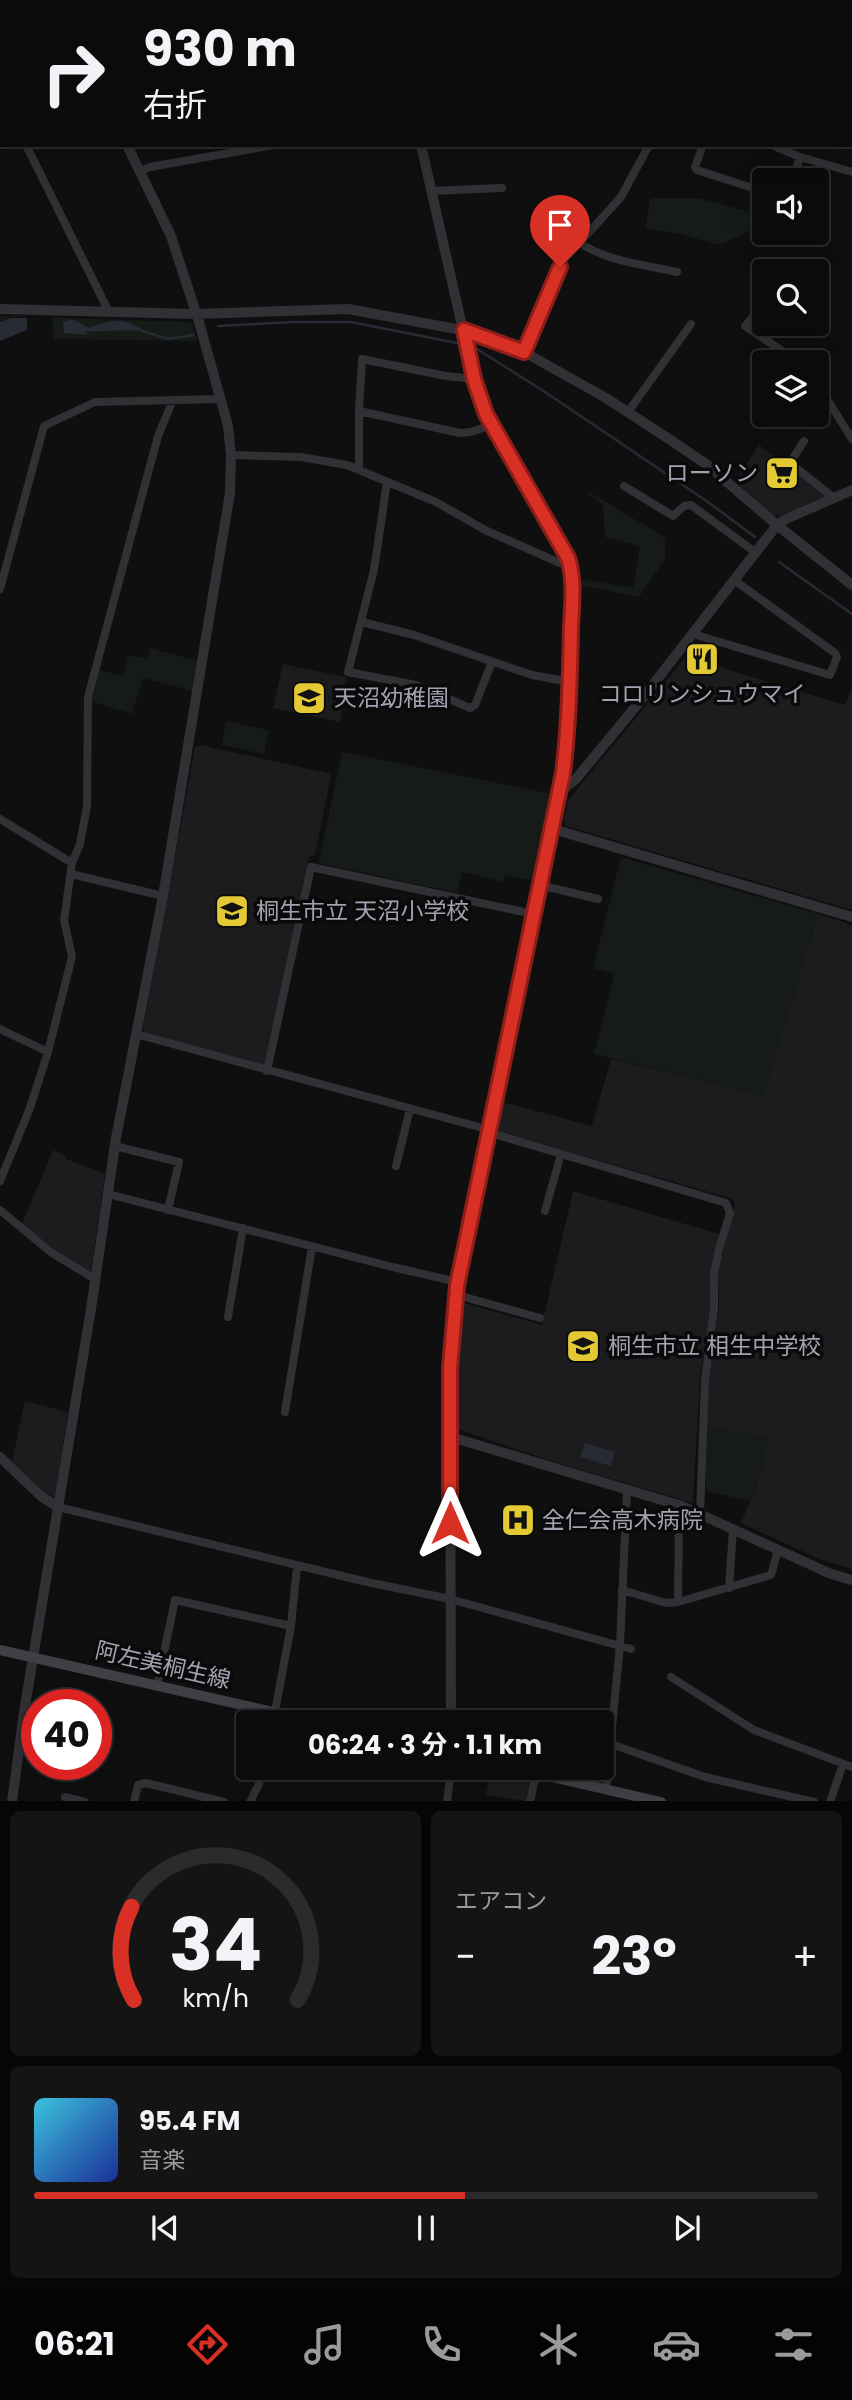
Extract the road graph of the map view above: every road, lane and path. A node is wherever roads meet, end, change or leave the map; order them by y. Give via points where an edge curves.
1 (27, 147) edge
2 (128, 147) edge
3 (263, 147) edge
4 (421, 147) edge
5 (648, 147) edge
6 (702, 147) edge
7 (777, 147) edge
8 (800, 157) junction
9 (796, 168) edge
10 (140, 171) junction
11 (852, 172) edge
12 (502, 188) dead end
13 (752, 188) edge
14 (431, 191) junction
15 (578, 242) junction
16 (677, 272) dead end
17 (0, 309) edge
18 (108, 310) junction
19 (197, 314) junction
20 (752, 318) edge
21 (691, 324) dead end
22 (464, 330) junction
23 (752, 331) edge
24 (760, 336) edge
25 (781, 350) edge
26 (524, 352) junction
27 (474, 379) junction
28 (221, 399) junction
29 (173, 400) junction
30 (829, 402) edge
31 (359, 411) junction
32 (628, 412) junction
33 (492, 425) junction
34 (852, 439) edge
35 (804, 441) dead end
36 (231, 455) junction
37 (359, 469) junction
38 (387, 482) junction
39 (624, 486) dead end
40 (852, 491) edge
41 (834, 498) junction
42 (776, 526) junction
43 (755, 552) junction
44 (570, 563) junction
45 (734, 580) junction
46 (852, 585) edge
47 (0, 589) edge
48 (362, 622) junction
49 (693, 635) junction
50 (492, 662) junction
51 (570, 682) junction
52 (559, 793) junction
53 (0, 819) edge
54 (553, 829) junction
55 (72, 863) junction
56 (71, 874) junction
57 (540, 885) junction
58 (163, 896) junction
59 (598, 899) dead end
60 (533, 914) junction
61 (852, 917) edge
62 (0, 1029) edge
63 (136, 1034) junction
64 (48, 1052) junction
65 (267, 1071) junction
66 (410, 1109) junction
67 (488, 1131) junction
68 (115, 1146) junction
69 (561, 1154) junction
70 (396, 1166) dead end
71 (0, 1181) edge
72 (108, 1194) junction
73 (0, 1210) edge
74 (168, 1210) junction
75 (545, 1210) dead end
76 (243, 1228) junction
77 (312, 1247) junction
78 (95, 1279) junction
79 (458, 1282) junction
80 (457, 1295) junction
81 (228, 1317) dead end
82 (540, 1318) dead end
83 (285, 1412) dead end
84 (451, 1437) junction
85 (0, 1457) edge
86 (626, 1490) junction
87 (682, 1506) junction
88 (58, 1507) junction
89 (700, 1514) junction
90 (733, 1530) junction
91 (778, 1550) junction
92 (298, 1566) junction
93 (852, 1580) edge
94 (729, 1588) junction
95 (622, 1590) junction
96 (450, 1599) junction
97 (678, 1602) junction
98 (291, 1626) junction
99 (620, 1645) junction
100 (632, 1649) dead end
101 (0, 1650) edge
102 (32, 1657) junction
103 (671, 1677) dead end
104 (157, 1686) junction
105 (247, 1710) edge
106 (274, 1710) edge
107 (451, 1710) edge
108 (614, 1711) edge
109 (614, 1745) edge
110 (843, 1764) junction
111 (852, 1767) edge
112 (260, 1780) edge
113 (450, 1780) edge
114 (534, 1780) edge
115 (567, 1780) edge
116 (607, 1780) edge
117 (606, 1789) junction
118 (65, 1797) dead end
119 (12, 1801) edge
120 (85, 1801) edge
121 (134, 1801) edge
122 (224, 1801) edge
123 (250, 1801) edge
124 (447, 1801) edge
125 (530, 1801) edge
126 (661, 1801) edge
127 (814, 1801) edge
128 (830, 1801) edge

1 - 18 street
2 - 10 street
3 - 10 street
4 - 14 street
5 - 15 street via 621,197
6 - 13 street via 697,170
7 - 8 street
8 - 9 street
8 - 11 street
10 - 19 street via 171,236
12 - 14 street
14 - 22 street
15 - 16 street via 615,258
15 - 26 street via 560,267
17 - 18 street
18 - 19 street
19 - 22 street via 348,309
19 - 28 street
20 - 23 street via 745,326
21 - 32 street
22 - 26 street
22 - 27 street
24 - 25 street
26 - 32 street
27 - 31 street via 362,359
27 - 33 street
28 - 29 street
28 - 36 street
29 - 47 street via 95,402 44,426
29 - 55 street via 154,449 90,684 87,806
30 - 34 street
31 - 33 street via 460,432
31 - 37 street
32 - 42 street via 706,464
33 - 44 street
35 - 41 street via 790,463
36 - 37 street via 323,460
36 - 58 street via 229,502
37 - 38 street
38 - 44 street via 436,502 487,531 560,563
38 - 48 street
39 - 43 street via 673,516 691,505
40 - 41 street
41 - 42 street
42 - 43 street
42 - 46 street
43 - 45 street
44 - 51 street
45 - 49 street
45 - 49 street via 835,653 833,672 830,675
48 - 50 street
48 - 50 street via 348,672 416,685 470,708
49 - 52 street via 576,779
50 - 51 street
51 - 52 street
52 - 54 street
53 - 55 street
54 - 57 street
54 - 61 street
55 - 56 street
56 - 58 street
56 - 64 street via 64,920 72,957
57 - 59 street
57 - 60 street
58 - 63 street
60 - 65 street via 311,867
60 - 67 street
62 - 64 street
63 - 65 street
63 - 68 street
64 - 71 street
65 - 66 street
66 - 67 street
66 - 70 street
67 - 69 street
67 - 79 street
68 - 72 street
68 - 74 street via 179,1161
69 - 75 street
69 - 89 street via 726,1203 729,1208 714,1274
72 - 74 street
72 - 78 street
73 - 78 street via 52,1254
74 - 76 street
76 - 77 street
76 - 81 street
77 - 79 street
77 - 83 street
78 - 88 street
79 - 80 street
80 - 82 street
80 - 84 street via 451,1350
84 - 86 street
84 - 96 street
85 - 88 street
86 - 87 street
86 - 95 street
87 - 89 street
87 - 97 street
88 - 92 street
88 - 102 street
89 - 90 street
90 - 91 street
90 - 94 street
91 - 93 street
91 - 94 street via 771,1575
92 - 96 street
92 - 98 street
94 - 97 street
95 - 97 street
95 - 99 street
96 - 99 street
96 - 107 street
98 - 104 street via 175,1600
98 - 106 street
99 - 100 street
99 - 108 street
101 - 102 main road, 阿左美桐生線
102 - 104 main road, 阿左美桐生線
102 - 119 street
103 - 110 street via 754,1730
104 - 105 main road, 阿左美桐生線
109 - 127 street via 705,1777
110 - 111 street
110 - 128 street
112 - 123 street
113 - 124 street
114 - 125 street
115 - 117 main road
116 - 117 street
117 - 126 main road
118 - 120 street
121 - 122 street via 138,1785 146,1783

